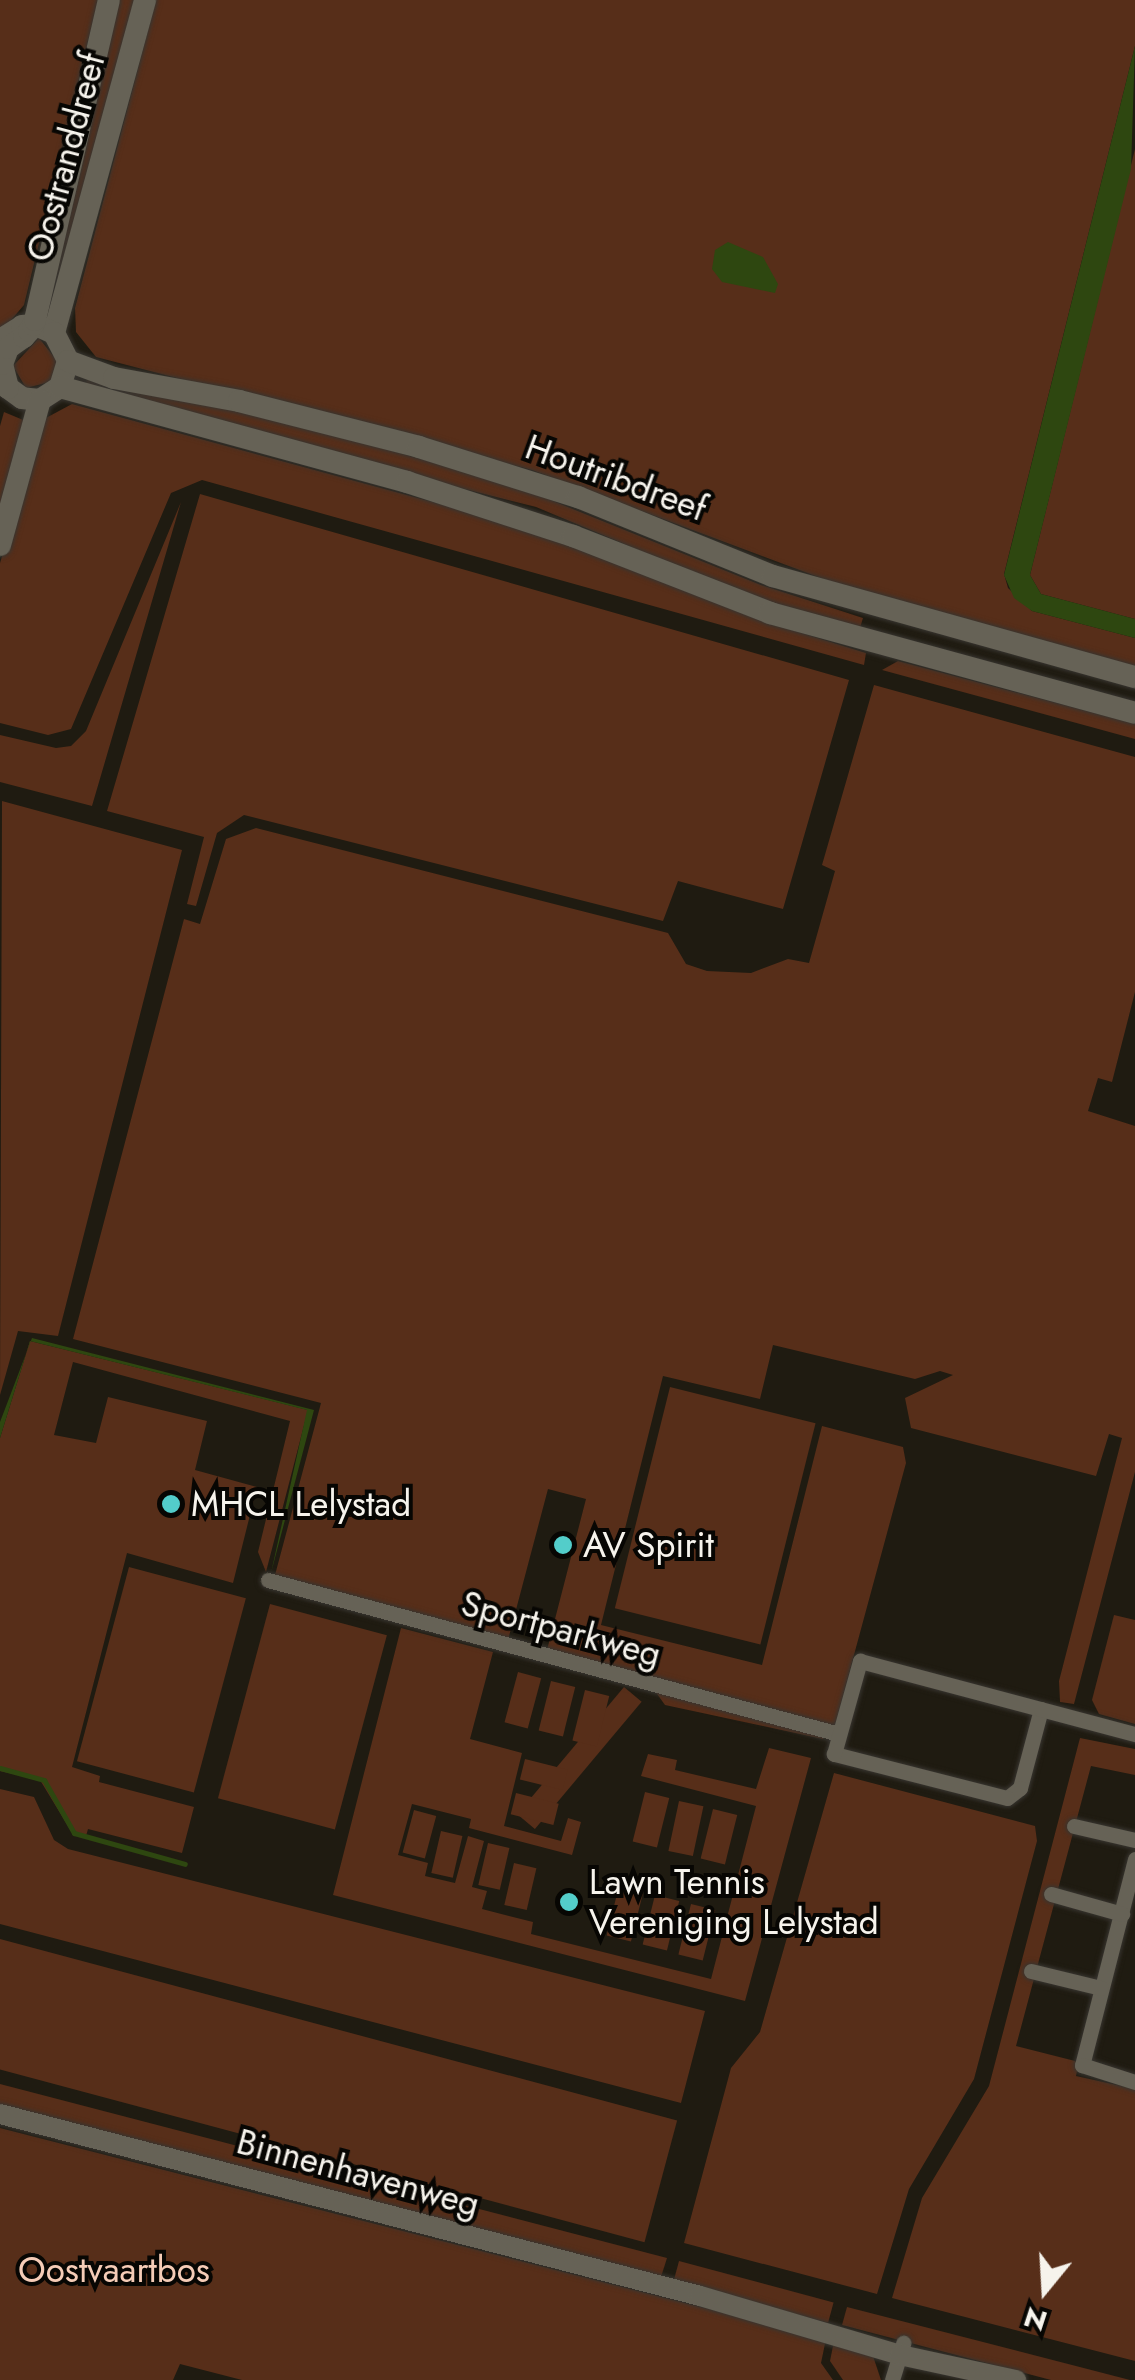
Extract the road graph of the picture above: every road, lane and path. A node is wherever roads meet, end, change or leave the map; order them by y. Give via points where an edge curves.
1 (109, 0) edge
2 (145, 0) edge
3 (76, 268) junction
4 (36, 328) junction
5 (0, 340) edge
6 (68, 362) junction
7 (134, 379) junction
8 (49, 400) junction
9 (0, 401) edge
10 (0, 545) edge
11 (1135, 677) edge
12 (1135, 713) edge
13 (268, 1580) dead end
14 (1041, 1709) junction
15 (839, 1734) junction
16 (1135, 1734) edge
17 (1074, 1826) dead end
18 (1135, 1840) edge
19 (1135, 1859) edge
20 (1051, 1894) dead end
21 (1122, 1914) junction
22 (1031, 1970) dead end
23 (1101, 1988) junction
24 (1135, 2082) edge
25 (0, 2114) edge
26 (902, 2349) junction
27 (892, 2380) edge
28 (1016, 2380) edge
29 (1024, 2380) edge

1 - 4 main road, Oostranddreef via 42,272
2 - 3 main road, Oostranddreef
3 - 4 main road, Oostranddreef
3 - 7 main road via 67,318 78,346 88,360
4 - 5 main road
4 - 6 main road
4 - 8 main road via 8,348 1,371 14,394
6 - 7 main road, Houtribdreef
6 - 8 main road
7 - 11 main road, Houtribdreef via 419,447 578,498 774,576
8 - 9 main road, Houtribdreef
8 - 10 main road
8 - 12 main road, Houtribdreef via 128,406 408,482 770,612
13 - 15 street, Sportparkweg
14 - 15 street via 860,1661
14 - 15 street via 1020,1788 1006,1798 834,1754
14 - 16 street
17 - 18 street
19 - 21 street
20 - 21 street
21 - 23 street
22 - 23 street
23 - 24 street via 1082,2064
25 - 26 street, Binnenhavenweg
26 - 27 street
26 - 28 street, Binnenhavenweg
26 - 29 street, Binnenhavenweg

